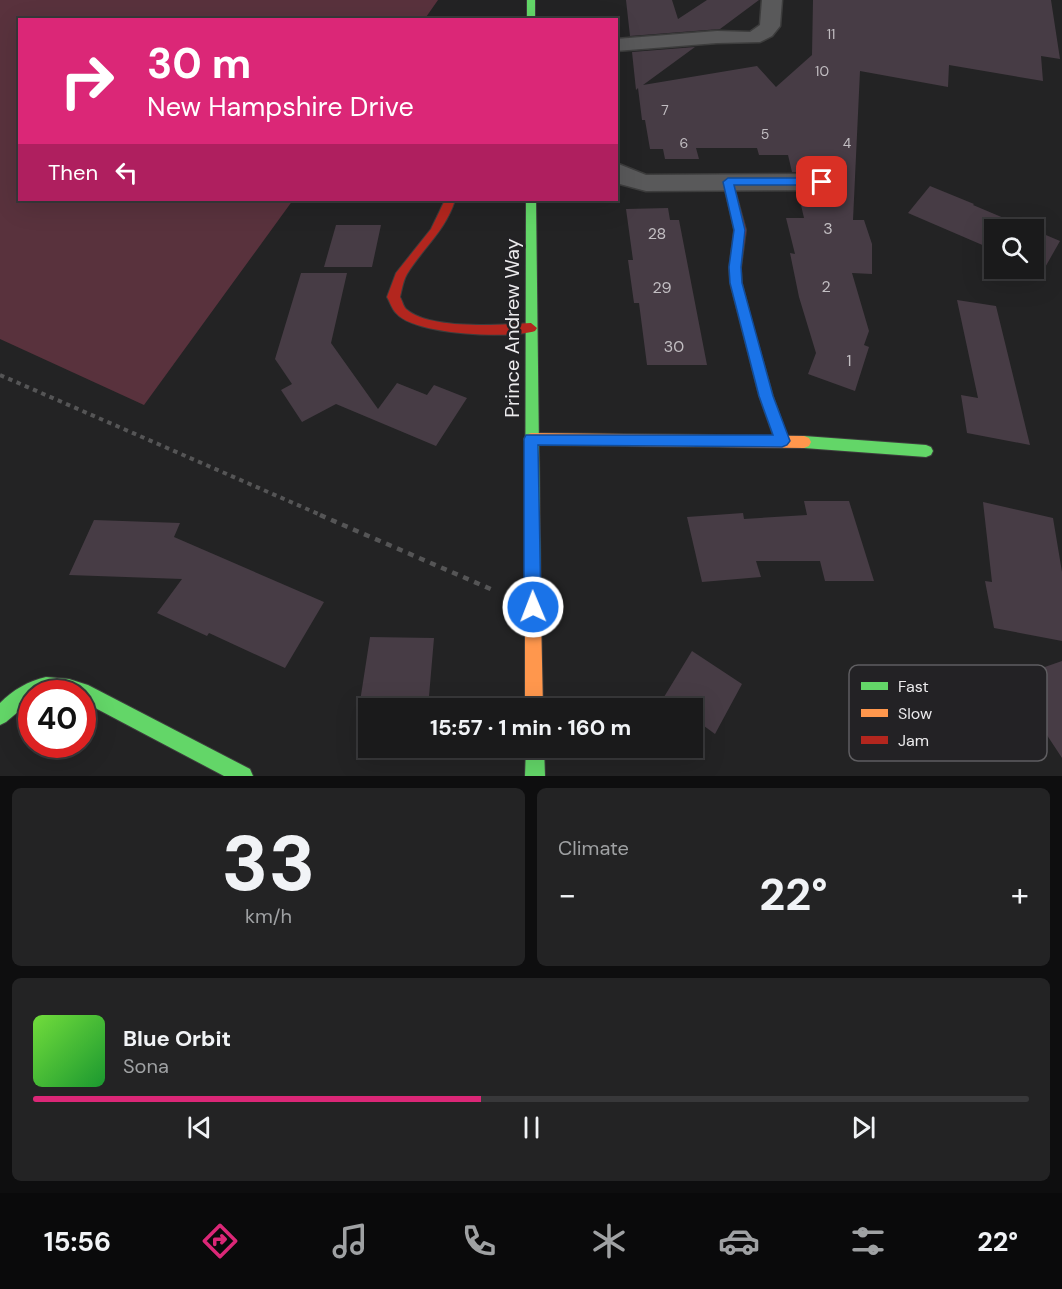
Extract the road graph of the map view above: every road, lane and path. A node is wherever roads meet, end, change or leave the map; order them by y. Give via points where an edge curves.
1 (531, 0) edge
2 (772, 0) edge
3 (531, 18) edge
4 (618, 45) edge
5 (618, 172) edge
6 (728, 182) junction
7 (822, 182) dead end
8 (450, 201) edge
9 (531, 201) edge
10 (531, 328) junction
11 (0, 375) edge
12 (531, 439) junction
13 (782, 441) junction
14 (926, 451) dead end
15 (533, 607) junction
16 (534, 698) edge
17 (0, 716) edge
18 (535, 758) edge
19 (243, 776) edge
20 (535, 776) edge

1 - 3 street
2 - 4 street via 770,26 758,36
5 - 6 street via 646,183
6 - 7 street
6 - 13 street via 740,230 736,283
8 - 10 street via 441,226 396,286 394,294 400,310 412,320 456,329
9 - 10 street, Prince Andrew Way
10 - 12 street, Prince Andrew Way
11 - 15 path
12 - 13 street
12 - 15 street, Prince Andrew Way
13 - 14 street
15 - 16 street, Prince Andrew Way
17 - 19 street via 19,696 35,687 66,685
18 - 20 street

